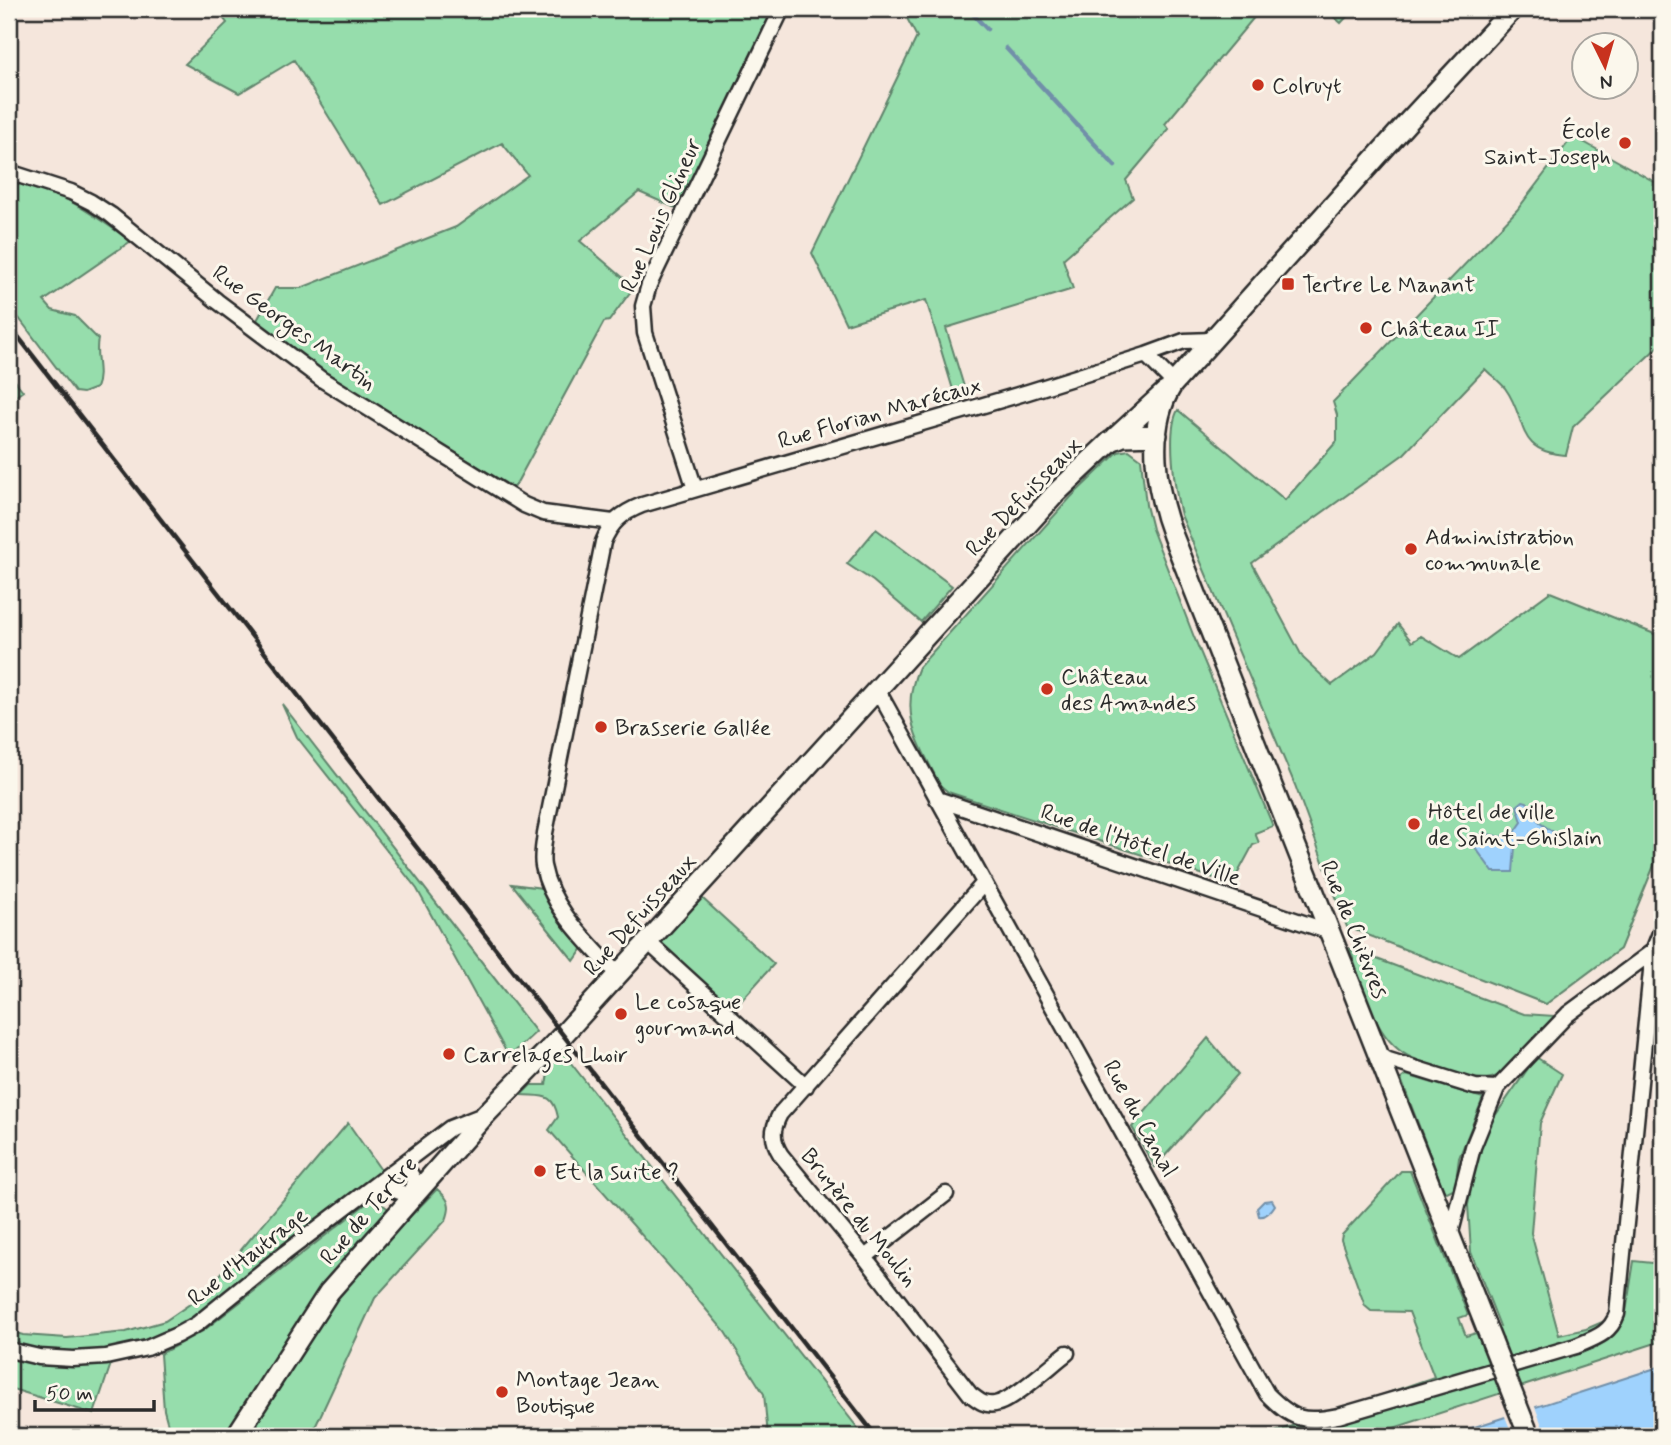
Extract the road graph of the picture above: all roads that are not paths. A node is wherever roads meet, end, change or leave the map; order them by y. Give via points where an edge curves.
1 (782, 9) edge
2 (1513, 9) edge
3 (9, 172) edge
4 (1213, 340) junction
5 (1146, 355) junction
6 (1173, 384) junction
7 (1157, 435) junction
8 (1111, 441) junction
9 (695, 489) junction
10 (613, 522) junction
11 (877, 689) junction
12 (937, 799) junction
13 (984, 883) junction
14 (1662, 928) edge
15 (1330, 932) junction
16 (647, 941) junction
17 (1658, 947) edge
18 (617, 974) junction
19 (562, 1036) joint
20 (1379, 1057) junction
21 (806, 1086) junction
22 (1497, 1088) junction
23 (485, 1115) junction
24 (395, 1171) junction
25 (368, 1193) junction
26 (946, 1194) dead end
27 (411, 1196) junction
28 (1450, 1237) junction
29 (865, 1257) junction
30 (9, 1350) edge
31 (1067, 1353) dead end
32 (239, 1432) edge
33 (1529, 1436) edge

1 - 9 street, Rue Louis Glineur via 643,306 645,333
2 - 4 main road
3 - 10 street, Rue Georges Martin via 91,202 321,379 524,505 558,516
4 - 5 street, Rue Florian Marécaux via 1184,341
4 - 6 main road
5 - 6 street
5 - 9 street, Rue Florian Marécaux
6 - 7 main road via 1160,411
6 - 8 main road
7 - 8 main road, Rue Defuisseaux
7 - 15 main road, Rue de Chièvres via 1159,480 1168,522
8 - 11 main road, Rue Defuisseaux via 1056,493
9 - 10 street, Rue Florian Marécaux via 642,505
10 - 18 street via 603,542 542,864 551,891 570,922
11 - 12 street, Rue du Canal
11 - 16 main road, Rue Defuisseaux
12 - 13 street, Rue du Canal
12 - 15 street, Rue de l'Hôtel de Ville
13 - 17 street, Rue du Canal via 1268,1394 1282,1410 1308,1421 1576,1346 1606,1333 1614,1323
13 - 21 street, Bruyère du Moulin
14 - 17 street
15 - 20 main road, Rue de Chièvres
16 - 18 main road, Rue Defuisseaux
16 - 21 street
17 - 22 street via 1568,1014
18 - 19 main road, Rue Defuisseaux
19 - 23 main road, Rue de Tertre
20 - 22 street via 1475,1087
20 - 28 main road, Rue de Chièvres
21 - 29 street, Bruyère du Moulin via 773,1127 776,1147
22 - 28 street via 1474,1147
23 - 24 street, Rue d'Hautrage via 450,1128
23 - 27 main road, Rue de Tertre
24 - 25 street, Rue d'Hautrage
24 - 27 street via 410,1172 414,1180
25 - 27 street via 384,1187
25 - 30 street, Rue d'Hautrage via 177,1335 147,1348 106,1357 39,1357
26 - 29 street
27 - 32 main road, Rue de Tertre via 329,1292
28 - 33 main road, Rue de Chièvres, bridge
29 - 31 street, Bruyère du Moulin via 970,1394 982,1403 1008,1399

